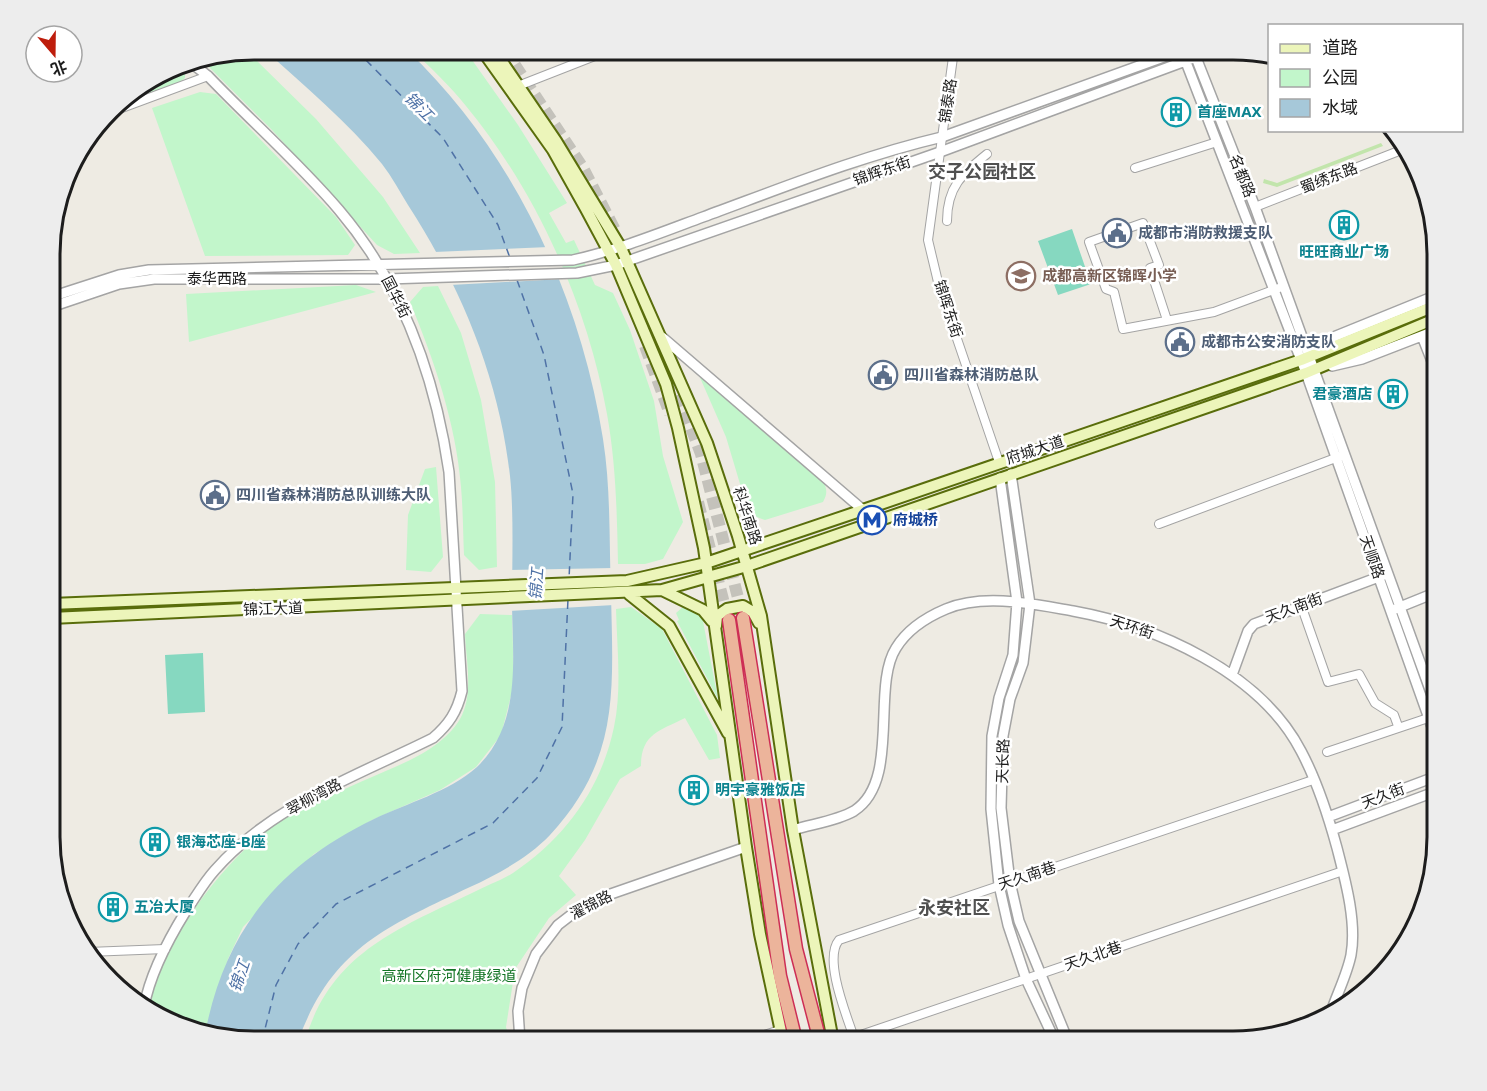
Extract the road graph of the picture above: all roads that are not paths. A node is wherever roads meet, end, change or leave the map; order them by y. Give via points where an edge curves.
1 (489, 60) edge
2 (501, 60) edge
3 (584, 60) edge
4 (953, 60) edge
5 (1154, 60) edge
6 (1196, 60) edge
7 (1186, 61) joint
8 (199, 69) edge
9 (208, 76) junction
10 (518, 86) junction
11 (130, 105) edge
12 (942, 137) junction
13 (1217, 142) junction
14 (940, 152) junction
15 (1398, 152) edge
16 (987, 154) dead end
17 (876, 155) junction
18 (1135, 168) dead end
19 (880, 171) junction
20 (1254, 207) junction
21 (947, 220) dead end
22 (621, 248) junction
23 (610, 252) junction
24 (573, 260) joint
25 (622, 263) junction
26 (378, 264) junction
27 (577, 273) joint
28 (387, 279) junction
29 (1278, 288) junction
30 (60, 294) edge
31 (1427, 299) edge
32 (60, 304) edge
33 (1427, 310) edge
34 (1167, 320) junction
35 (1427, 322) edge
36 (1427, 334) edge
37 (1422, 336) junction
38 (1427, 336) edge
39 (662, 337) junction
40 (1427, 349) edge
41 (1305, 358) junction
42 (1311, 372) junction
43 (1341, 456) junction
44 (999, 462) junction
45 (1005, 476) junction
46 (863, 510) junction
47 (1159, 524) dead end
48 (742, 550) junction
49 (706, 562) junction
50 (747, 566) junction
51 (1384, 575) junction
52 (708, 579) junction
53 (493, 587) joint
54 (456, 588) junction
55 (662, 590) junction
56 (628, 594) junction
57 (1427, 596) edge
58 (494, 600) joint
59 (457, 601) junction
60 (1017, 602) junction
61 (60, 604) edge
62 (1030, 604) junction
63 (1301, 605) junction
64 (1395, 609) junction
65 (60, 618) edge
66 (743, 618) tunnel mouth
67 (729, 620) tunnel mouth
68 (714, 627) junction
69 (763, 631) junction
70 (1232, 675) junction
71 (1427, 685) edge
72 (1427, 699) edge
73 (1427, 718) edge
74 (1398, 726) junction
75 (732, 740) junction
76 (1327, 752) dead end
77 (1313, 780) junction
78 (1427, 780) edge
79 (1427, 795) edge
80 (1328, 817) junction
81 (793, 830) junction
82 (1332, 830) junction
83 (746, 847) junction
84 (1343, 871) junction
85 (1010, 882) junction
86 (999, 885) junction
87 (760, 934) junction
88 (165, 949) junction
89 (98, 952) edge
90 (816, 958) junction
91 (1039, 974) junction
92 (780, 976) junction
93 (1026, 979) junction
94 (806, 993) junction
95 (146, 998) edge
96 (1334, 1002) edge
97 (780, 1030) joint
98 (519, 1031) edge
99 (777, 1031) edge
100 (794, 1031) edge
101 (817, 1031) edge
102 (832, 1031) edge
103 (852, 1031) edge
104 (874, 1031) edge
105 (1050, 1031) edge
106 (1064, 1031) edge

1 - 23 main road, 科华南路 via 553,150
2 - 10 main road, 科华南路
3 - 10 street
4 - 12 street, 锦泰路
5 - 12 street, 锦辉东街
6 - 20 street, 名都路
7 - 13 street
7 - 14 street, 锦辉东街
8 - 9 street, 国华街
9 - 11 street
9 - 26 street, 国华街 via 339,210
10 - 22 main road, 科华南路
12 - 14 street, 锦泰路
12 - 17 street, 锦辉东街
13 - 18 street
13 - 29 street
14 - 19 street, 锦辉东街
14 - 44 street, 锦晖东街 via 928,240 939,286
15 - 20 street, 蜀绣东路
16 - 21 street via 961,176 947,202
17 - 19 street via 882,161
17 - 22 street, 锦辉东街
19 - 25 street, 锦辉东街
20 - 29 street, 名都路
22 - 23 street, 锦辉东街
22 - 25 main road, 科华南路
23 - 24 street, 锦辉东街
23 - 25 main road, 科华南路
24 - 26 street, 泰华西路
25 - 27 street, 锦辉东街
25 - 39 main road, 科华南路
25 - 49 main road, 科华南路 via 666,384
26 - 28 street, 国华街
26 - 30 street, 泰华西路 via 149,270 118,275
27 - 28 street, 泰华西路
28 - 32 street, 泰华西路 via 154,279 119,284
28 - 54 street, 国华街 via 418,343 444,437
29 - 34 street via 1214,312
29 - 41 street, 名都路
31 - 41 street via 1336,336
33 - 41 main road, 府城大道
34 - 34 street via 1123,329 1114,292 1106,289 1089,242 1143,223 1159,265 1150,268
35 - 42 main road, 府城大道
36 - 37 street
37 - 38 street
37 - 40 street
37 - 42 street via 1362,359
39 - 46 street
39 - 48 main road, 科华南路 via 707,443
41 - 42 street, 名都路
41 - 44 main road, 府城大道
42 - 43 street, 天顺路
42 - 45 main road, 府城大道
43 - 47 street
43 - 51 street, 天顺路
44 - 46 main road, 府城大道
45 - 50 main road, 府城大道
45 - 60 street, 天长路
45 - 62 street, 天长路
46 - 48 main road, 府城大道
48 - 49 main road, 府城大道
48 - 50 main road, 科华南路
49 - 52 main road, 科华南路
49 - 53 main road, 府城大道 via 627,581
50 - 52 main road, 府城大道
50 - 69 main road, 科华南路
51 - 63 street, 天久南街
51 - 64 street, 天顺路
52 - 55 main road, 府城大道
52 - 68 main road, 科华南路
53 - 54 main road, 锦江大道
54 - 59 street, 国华街
54 - 61 main road, 锦江大道
55 - 56 main road, 府城大道
55 - 68 main road via 703,609
56 - 58 main road, 府城大道
56 - 75 main road via 669,626
57 - 64 street
58 - 59 main road, 锦江大道
59 - 65 main road, 锦江大道
59 - 88 street, 翠柳湾路 via 462,691 458,709 448,725 433,738 295,804 246,839 213,871
60 - 62 street, 天环街
60 - 81 street, 天环街 via 971,603 949,608 909,632 890,662 877,780 869,796 854,810
60 - 86 street, 天长路 via 1013,655 992,736 991,809
62 - 70 street, 天环街 via 1093,615 1156,634
62 - 85 street, 天长路 via 1023,663 1010,699 1003,736 1001,808
63 - 70 street, 天久南街 via 1254,624
63 - 74 street via 1328,682 1359,674 1375,703 1394,715
64 - 71 street, 天顺路
64 - 72 street, 天顺路
66 - 94 highway
67 - 92 highway
68 - 69 main road via 717,616 743,606 753,612
68 - 75 main road, 科华南路
69 - 81 main road, 科华南路
70 - 77 street, 天环街 via 1245,683 1283,724 1301,750
73 - 74 street
74 - 76 street
75 - 83 main road, 科华南路
77 - 80 street, 天环街
77 - 85 street, 天久南巷
78 - 80 street, 天久街
79 - 82 street, 天久街
80 - 82 street, 天环街
81 - 90 main road, 科华南路
82 - 84 street, 天环街
83 - 87 main road, 科华南路
83 - 98 street, 濯锦路 via 605,896 558,925 536,954 522,988
84 - 91 street, 天久北巷
84 - 96 street, 天环街 via 1350,908 1351,954
85 - 86 street, 天久南巷
85 - 91 street, 天长路 via 1018,921
86 - 93 street, 天长路
86 - 103 street, 天久南巷 via 839,940 833,953 837,982
87 - 92 main road
87 - 97 main road, 科华南路
88 - 89 street
88 - 95 street, 翠柳湾路
90 - 94 main road
90 - 102 main road, 科华南路
91 - 93 street, 天久北巷
91 - 106 street, 天长路
92 - 100 highway
93 - 104 street, 天久北巷
93 - 105 street, 天长路
94 - 101 highway
97 - 99 street

